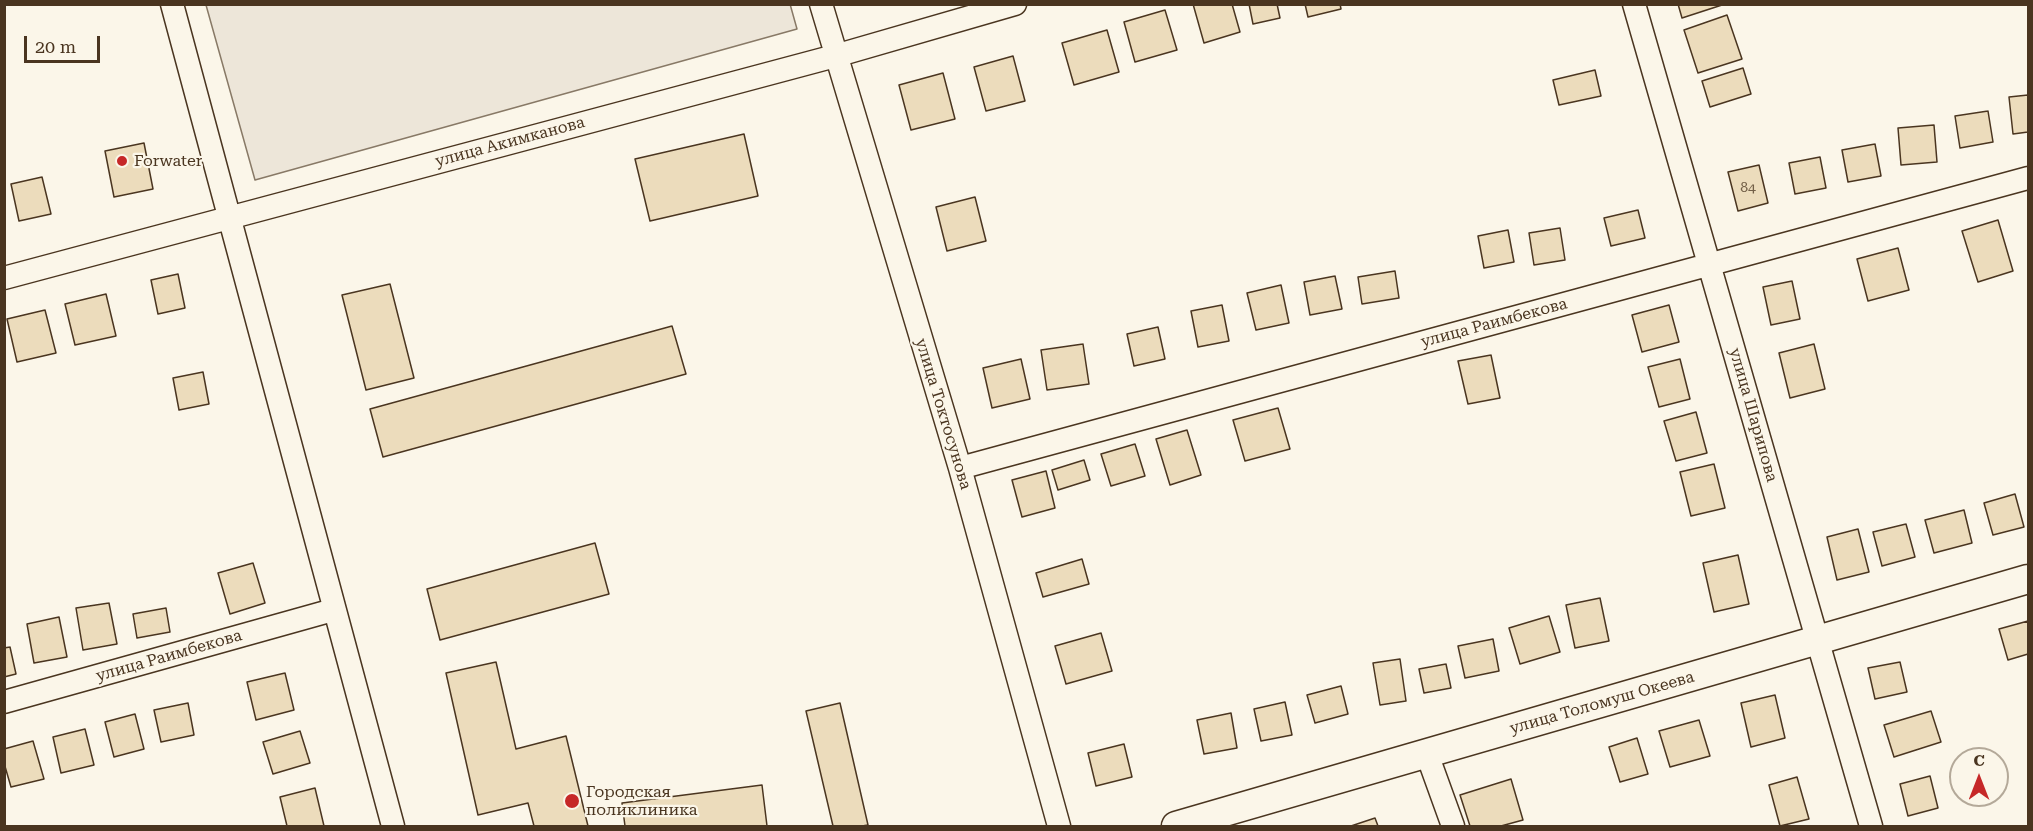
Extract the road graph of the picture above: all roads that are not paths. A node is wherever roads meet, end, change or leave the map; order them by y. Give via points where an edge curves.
1 (172, 4) edge
2 (821, 4) edge
3 (1015, 4) edge
4 (1634, 4) edge
5 (835, 56) junction
6 (2028, 178) edge
7 (229, 217) junction
8 (1709, 265) junction
9 (4, 278) edge
10 (960, 468) junction
11 (2028, 579) edge
12 (333, 610) junction
13 (1818, 640) junction
14 (4, 702) edge
15 (1427, 754) junction
16 (393, 826) edge
17 (1059, 826) edge
18 (1176, 826) edge
19 (1453, 826) edge
20 (1871, 826) edge

1 - 7 street
2 - 5 street, улица Токтосунова
3 - 5 street, улица Акимканова
4 - 8 street, улица Шарипова
5 - 7 street, улица Акимканова
5 - 10 street, улица Токтосунова
6 - 8 street, улица Раимбекова
7 - 9 street, улица Акимканова
7 - 12 street
8 - 10 street, улица Раимбекова
8 - 13 street, улица Шарипова
10 - 17 street, улица Токтосунова
11 - 13 street, улица Толомуш Океева
12 - 14 street, улица Раимбекова
12 - 16 street
13 - 15 street, улица Толомуш Океева
13 - 20 street, улица Шарипова
15 - 18 street, улица Толомуш Океева
15 - 19 street

